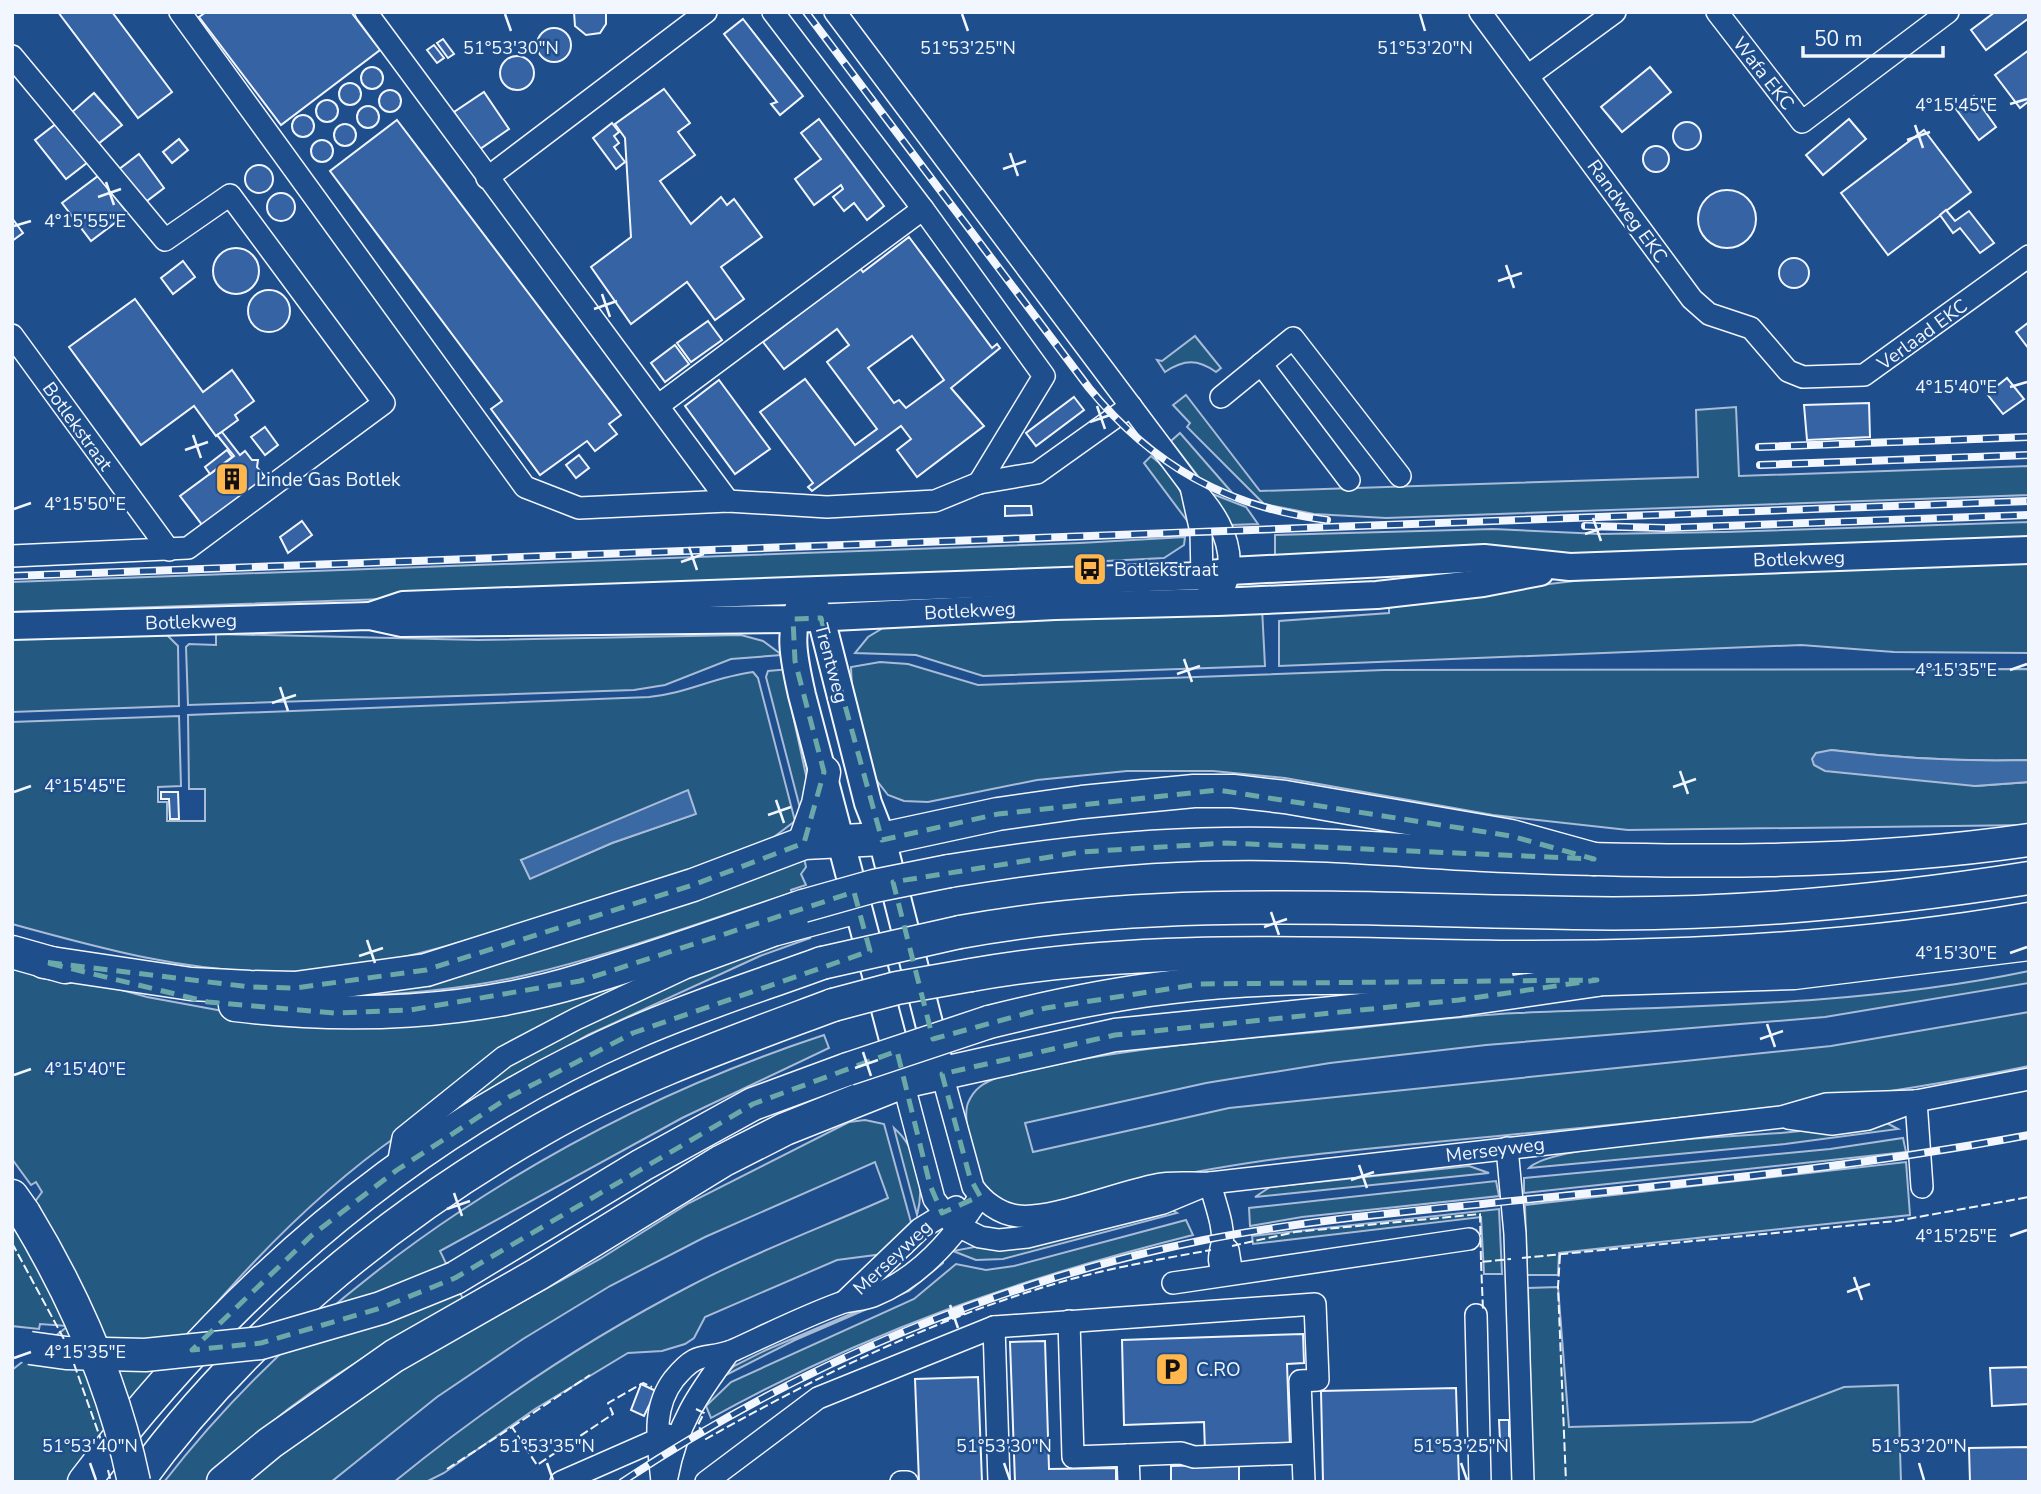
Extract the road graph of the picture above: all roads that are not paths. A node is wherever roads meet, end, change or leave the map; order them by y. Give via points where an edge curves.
1 (180, 12) edge
2 (366, 12) edge
3 (706, 12) edge
4 (773, 12) edge
5 (835, 12) edge
6 (1480, 12) edge
7 (1615, 12) edge
8 (1717, 12) edge
9 (1948, 12) edge
10 (12, 55) edge
11 (1530, 75) junction
12 (487, 178) junction
13 (922, 209) junction
14 (2029, 256) edge
15 (12, 335) edge
16 (1261, 364) junction
17 (1803, 377) joint
18 (1222, 397) dead end
19 (659, 405) junction
20 (1132, 406) junction
21 (1400, 476) dead end
22 (1349, 480) dead end
23 (979, 483) junction
24 (1190, 485) junction
25 (728, 501) junction
26 (169, 550) junction
27 (2029, 550) edge
28 (12, 556) edge
29 (1570, 567) junction
30 (1230, 571) junction
31 (1202, 576) junction
32 (806, 591) junction
33 (1218, 602) junction
34 (370, 616) junction
35 (821, 618) junction
36 (793, 619) junction
37 (12, 626) edge
38 (824, 772) junction
39 (882, 839) junction
40 (2029, 839) edge
41 (804, 842) junction
42 (842, 843) junction
43 (1594, 859) junction
44 (2029, 878) edge
45 (860, 912) junction
46 (2029, 919) edge
47 (2029, 944) edge
48 (12, 952) edge
49 (44, 962) junction
50 (1597, 980) junction
51 (942, 1074) junction
52 (2029, 1079) edge
53 (903, 1082) junction
54 (1916, 1101) junction
55 (1507, 1148) junction
56 (397, 1170) junction
57 (1210, 1183) junction
58 (1922, 1187) dead end
59 (980, 1196) junction
60 (18, 1204) edge
61 (942, 1213) junction
62 (960, 1228) junction
63 (1469, 1239) dead end
64 (1226, 1274) junction
65 (1172, 1283) dead end
66 (843, 1303) junction
67 (1476, 1315) dead end
68 (1069, 1321) junction
69 (994, 1327) junction
70 (21, 1347) edge
71 (729, 1352) junction
72 (680, 1430) junction
73 (657, 1439) junction
74 (1303, 1453) junction
75 (1128, 1455) junction
76 (727, 1474) edge
77 (84, 1482) edge
78 (136, 1482) edge
79 (223, 1482) edge
80 (561, 1482) edge
81 (664, 1482) edge
82 (706, 1482) edge
83 (901, 1482) edge
84 (907, 1482) edge
85 (999, 1482) edge
86 (1129, 1482) edge
87 (1304, 1482) edge
88 (1480, 1482) edge
89 (1523, 1482) edge

1 - 25 street via 525,487 579,508
2 - 12 street
3 - 12 street
4 - 13 street
5 - 20 street
6 - 11 street, Randweg EKC
7 - 11 street
8 - 9 street, Wafa EKC via 1802,122
10 - 26 street via 165,240 230,195 384,403 188,548
11 - 17 street, Randweg EKC via 1692,299 1709,314 1751,328 1788,371
12 - 19 street
13 - 19 street
13 - 23 street via 1044,376
14 - 17 street, Verlaad EKC via 1864,375
15 - 26 street, Botlekstraat
16 - 18 street
16 - 21 street via 1293,338
16 - 22 street
19 - 25 street
20 - 23 street via 1037,473
20 - 24 street
23 - 25 street via 934,501 827,508
24 - 30 street via 1213,509 1225,538
24 - 31 street via 1202,542
26 - 28 street
27 - 29 main road, Botlekweg
29 - 30 main road, Botlekweg via 1484,558
29 - 33 main road, Botlekweg via 1377,595
30 - 31 main road, Botlekweg
30 - 33 street
31 - 32 main road, Botlekweg
31 - 33 street
32 - 34 main road, Botlekweg via 403,605
32 - 35 main road, Trentweg
32 - 36 main road, Trentweg
33 - 35 main road, Botlekweg
34 - 36 main road, Botlekweg via 402,623
34 - 37 main road, Botlekweg
35 - 36 main road, Botlekweg
35 - 39 main road, Trentweg via 868,803
36 - 38 main road, Trentweg via 795,661
38 - 41 highway
38 - 42 main road, Trentweg
39 - 42 highway
39 - 43 highway via 1082,802 1225,790 1511,836
39 - 51 main road, Trentweg
40 - 43 highway via 1910,854 1775,861
41 - 42 highway
41 - 49 highway via 705,881 426,970 295,988 179,982
42 - 45 main road, Trentweg
43 - 49 highway, bridge via 1226,844 1081,852 948,871 803,906 580,981 410,1010 335,1013 208,1002
44 - 56 highway, bridge via 1860,901 1728,911 1573,913 1233,905 1097,912 960,932 822,964 633,1033 509,1097
45 - 53 main road, Trentweg
45 - 56 street via 718,955 647,984 535,1040 485,1070 403,1138
46 - 78 highway, bridge via 1860,943 1754,952 1574,957 1174,952 1080,959 971,975 833,1005 641,1080 543,1129 461,1179 401,1221 287,1315 197,1409
47 - 50 highway via 1794,973
48 - 49 highway
50 - 51 highway via 1460,1000 1115,1035
50 - 70 highway, bridge via 1335,978 1200,984 1105,996 989,1022 753,1104 455,1278 381,1308 261,1343 145,1355
51 - 53 highway
51 - 59 street, Trentweg via 970,1178
52 - 54 street, Merseyweg
53 - 61 street, Trentweg via 930,1185
53 - 79 highway via 785,1129 722,1161 394,1356 270,1443
54 - 55 street, Merseyweg via 1826,1104 1781,1117
54 - 58 street
55 - 57 street, Merseyweg
55 - 89 street via 1515,1234
56 - 77 highway via 310,1236 259,1282 139,1410
57 - 59 street, Merseyweg via 1160,1184 1032,1216 1007,1213
57 - 62 street, Merseyweg via 1163,1203 1016,1240 980,1237
57 - 64 street via 1222,1245 1218,1252
59 - 61 street, Merseyweg
59 - 62 street, Merseyweg
60 - 78 highway, bridge via 50,1256 93,1348 114,1401
61 - 62 street, Merseyweg
61 - 66 street, Merseyweg
62 - 66 street, Merseyweg via 907,1277 872,1297
63 - 64 street
64 - 65 street
66 - 71 street, Merseyweg
67 - 88 street
68 - 69 street
68 - 74 street via 1315,1304 1318,1380 1300,1381
68 - 75 street via 1073,1457
69 - 76 street via 818,1398
69 - 85 street
71 - 72 street via 689,1408
71 - 73 street, Merseyweg via 698,1356 673,1381 661,1407
72 - 73 street
72 - 81 street
73 - 80 street
73 - 81 street
74 - 75 street
74 - 87 street
75 - 86 street
76 - 82 street
83 - 84 street

